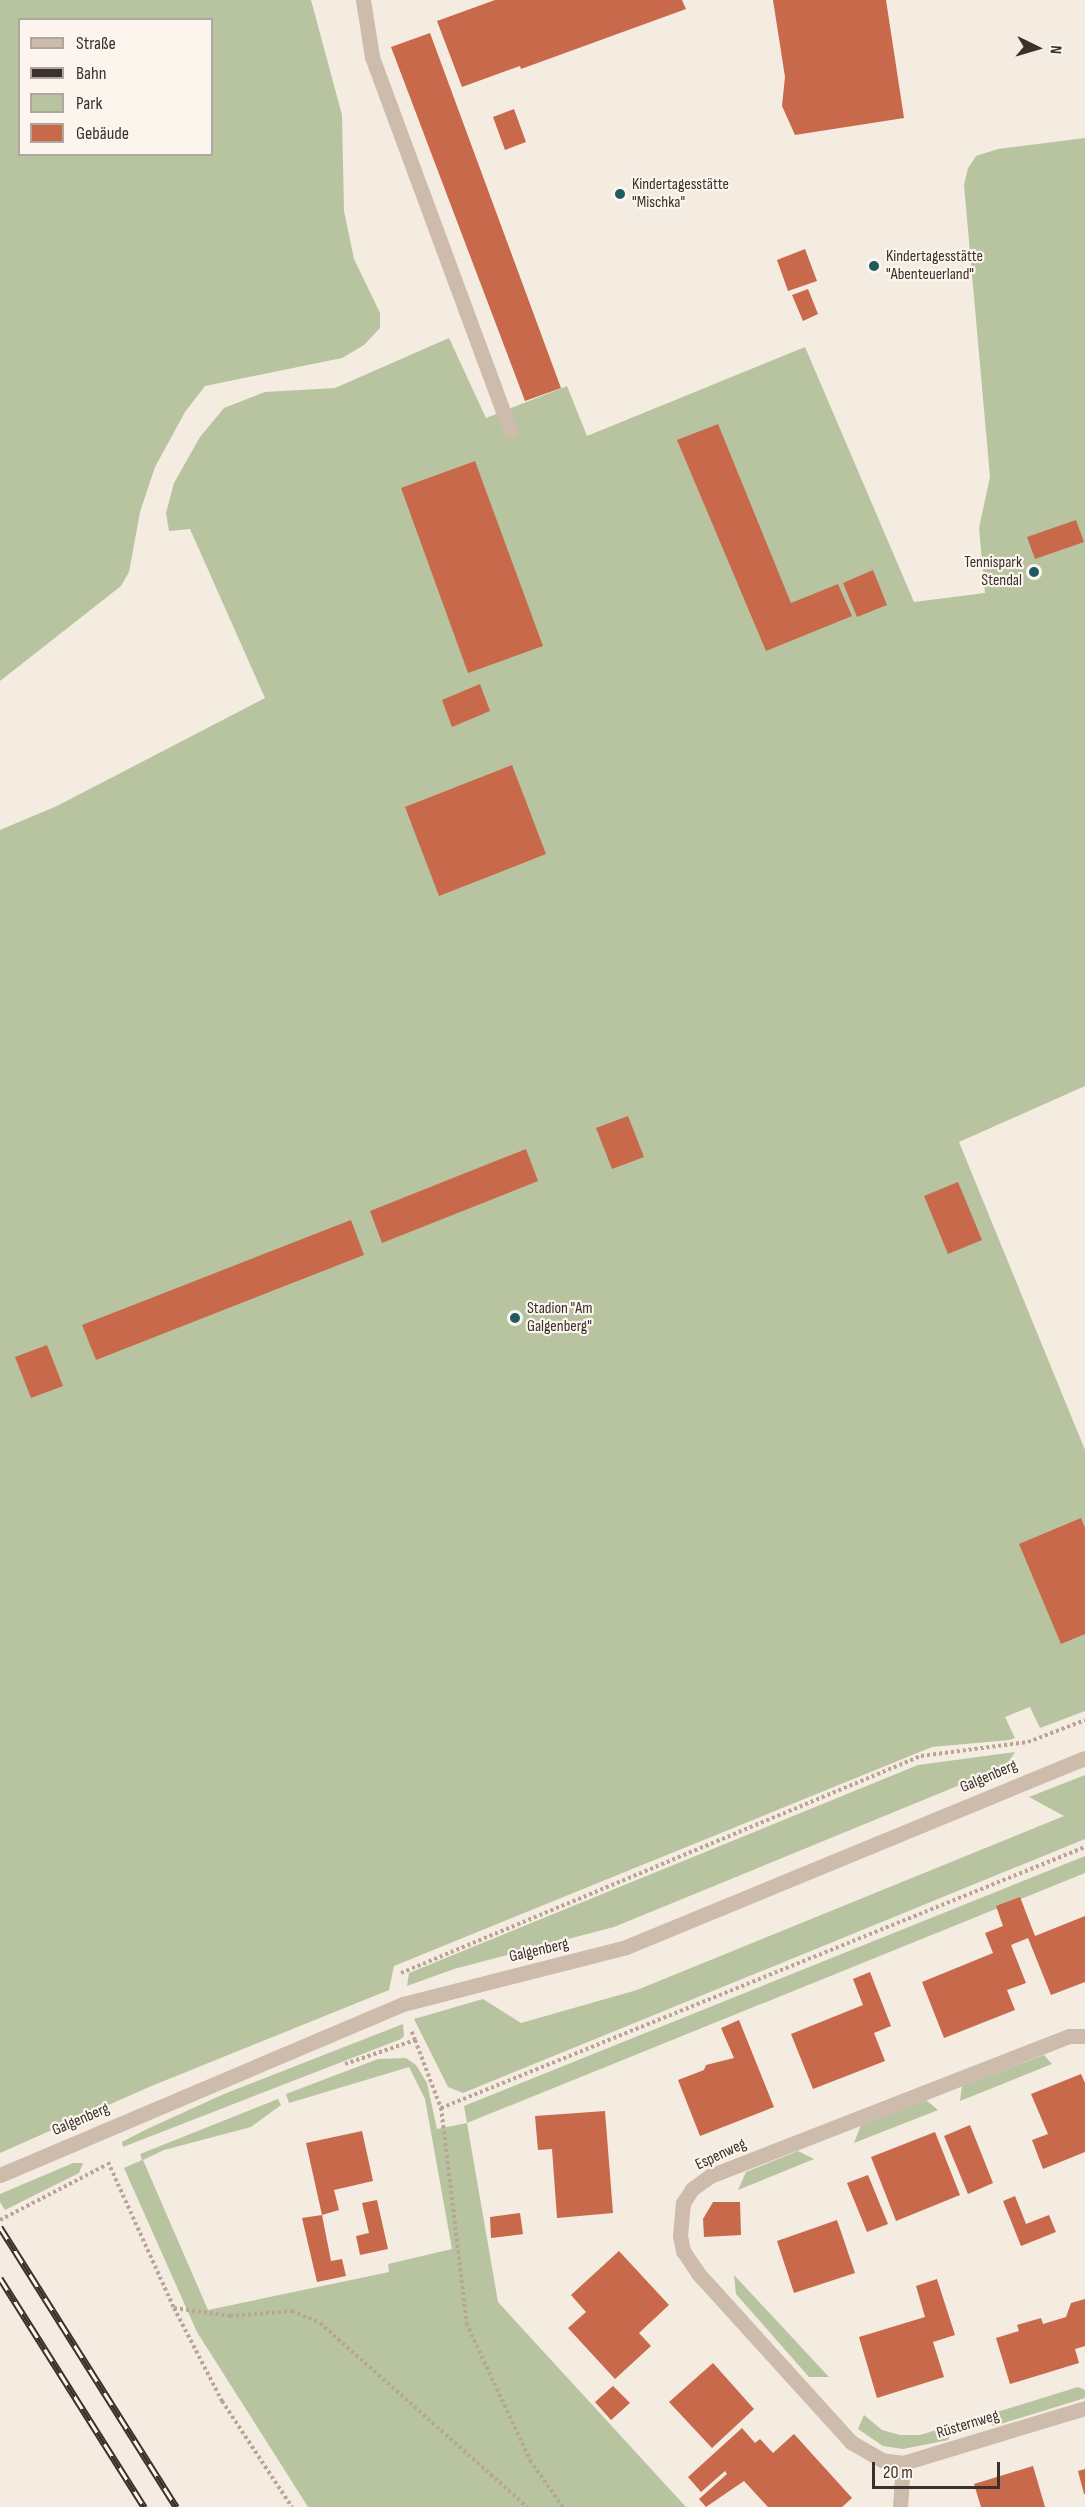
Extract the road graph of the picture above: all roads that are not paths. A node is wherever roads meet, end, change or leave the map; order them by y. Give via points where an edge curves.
1 (363, 0) edge
2 (510, 430) dead end
3 (1085, 1758) edge
4 (1085, 2036) edge
5 (0, 2175) edge
6 (1085, 2408) edge
7 (903, 2463) junction
8 (900, 2507) edge

1 - 2 street via 372,57
3 - 5 street, Galgenberg via 626,1947 403,2004
4 - 7 street, Espenweg via 1070,2036 710,2176 692,2189 683,2203 683,2251 698,2273 851,2442 882,2460
6 - 7 street, Rüsternweg
7 - 8 street

